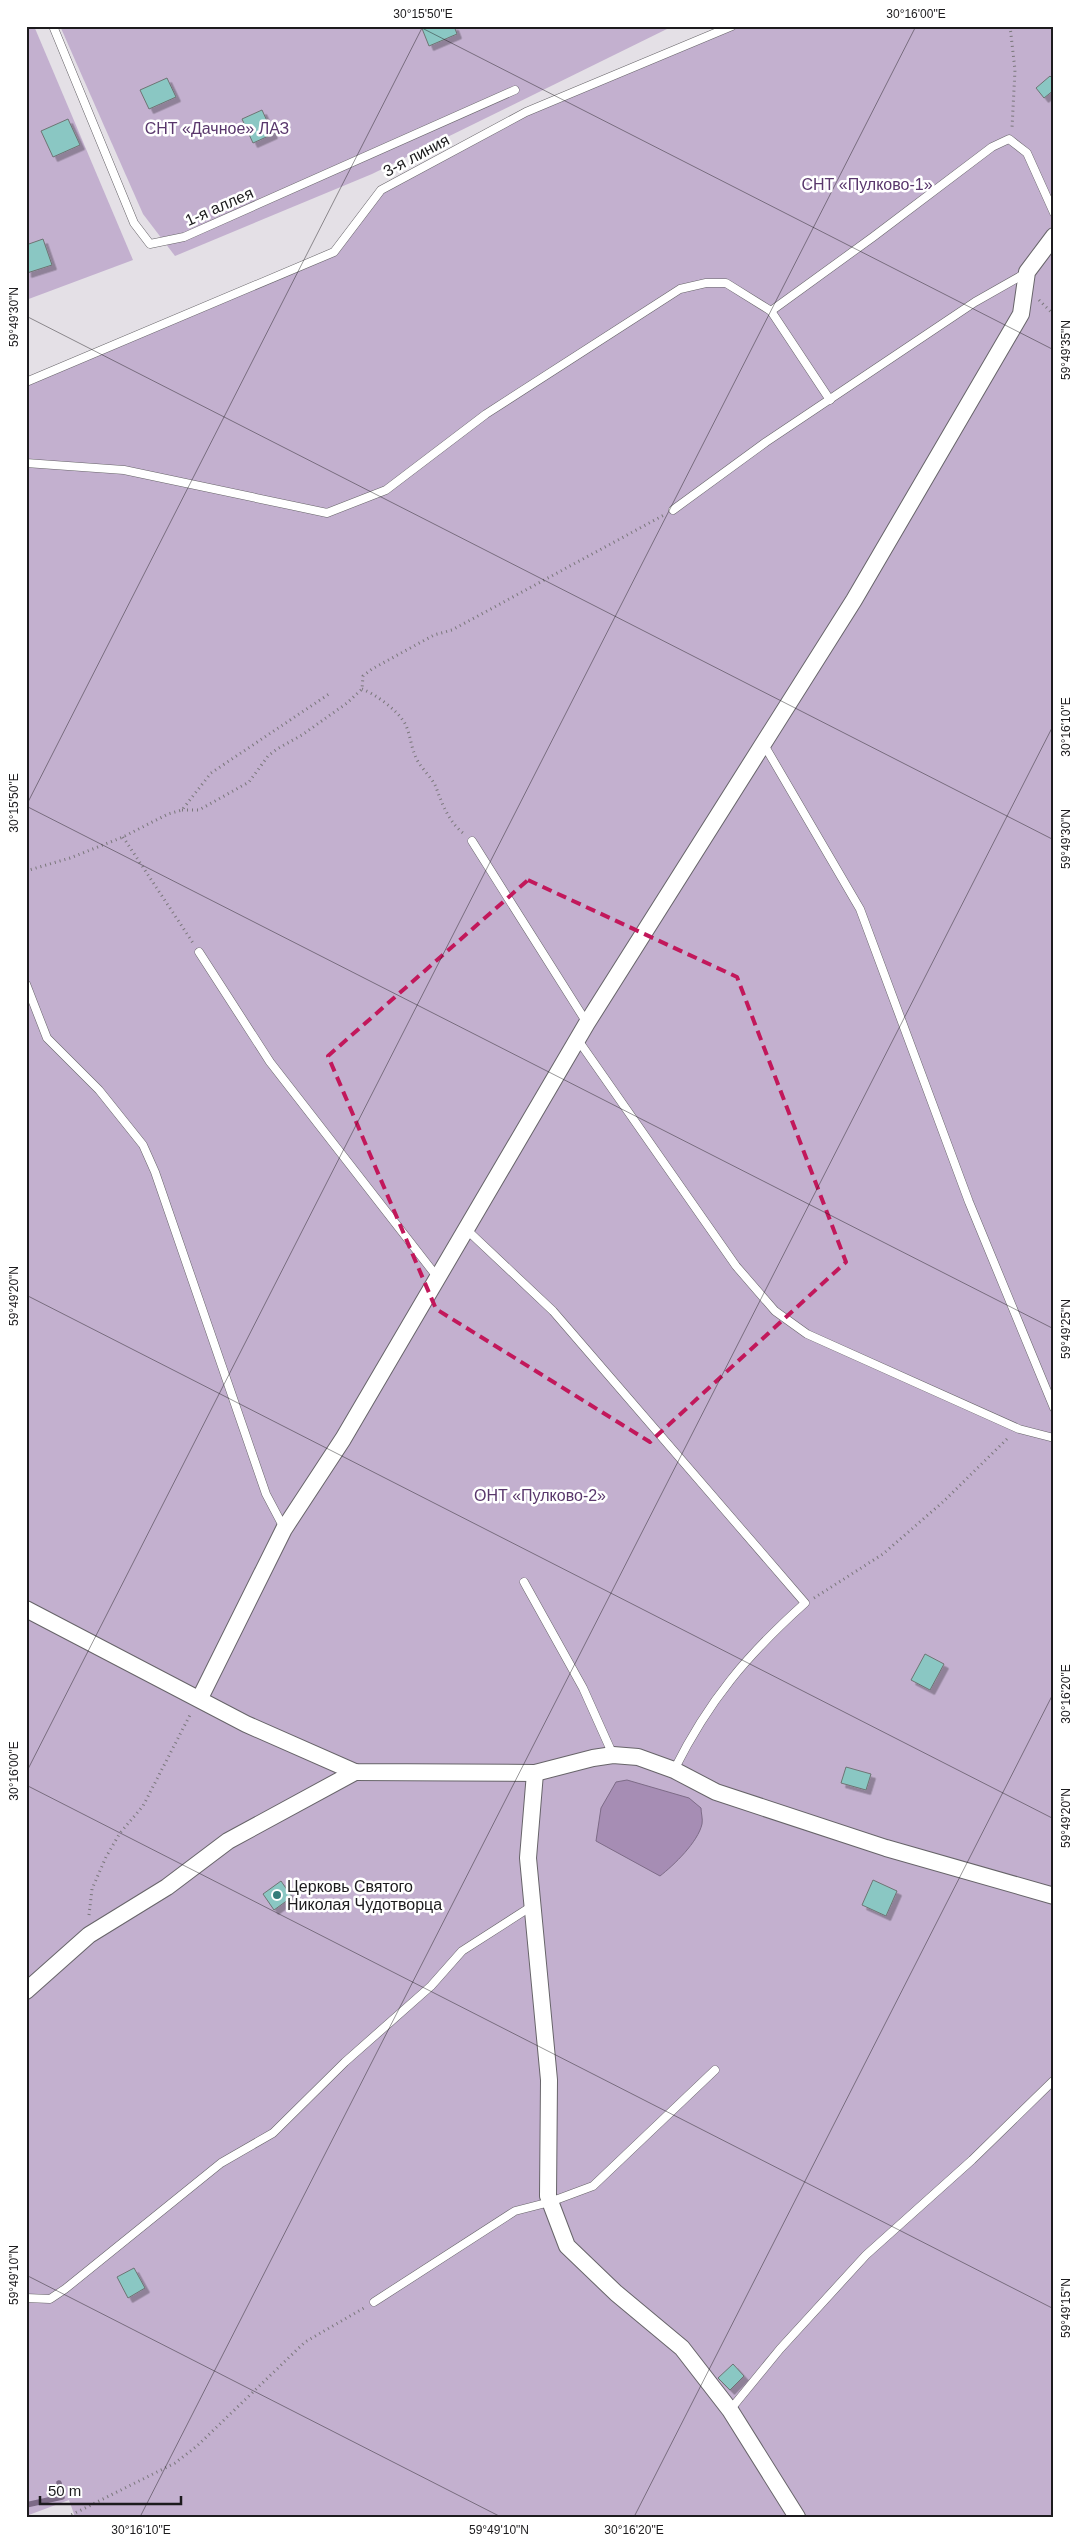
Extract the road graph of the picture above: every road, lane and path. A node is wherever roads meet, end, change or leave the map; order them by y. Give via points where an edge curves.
1 (52, 26) edge
2 (732, 26) edge
3 (1010, 26) edge
4 (514, 90) dead end
5 (1009, 139) junction
6 (1054, 213) edge
7 (1054, 236) edge
8 (1027, 272) junction
9 (771, 311) junction
10 (26, 382) edge
11 (830, 400) junction
12 (26, 463) edge
13 (673, 510) joint
14 (362, 689) junction
15 (329, 694) dead end
16 (762, 743) junction
17 (182, 810) junction
18 (123, 837) junction
19 (472, 841) joint
20 (26, 871) edge
21 (199, 952) joint
22 (26, 984) edge
23 (588, 1024) junction
24 (578, 1040) junction
25 (466, 1230) junction
26 (438, 1278) junction
27 (1054, 1408) edge
28 (1019, 1429) junction
29 (1054, 1438) edge
30 (284, 1529) junction
31 (524, 1582) dead end
32 (805, 1603) junction
33 (26, 1609) edge
34 (200, 1698) junction
35 (613, 1755) junction
36 (674, 1770) junction
37 (355, 1772) junction
38 (535, 1773) junction
39 (1054, 1896) edge
40 (532, 1906) junction
41 (89, 1935) junction
42 (26, 1991) edge
43 (715, 2070) dead end
44 (1054, 2080) edge
45 (550, 2202) junction
46 (26, 2298) edge
47 (374, 2302) joint
48 (730, 2410) junction
49 (66, 2517) edge
50 (797, 2517) edge

1 - 4 lane, 1-я аллея via 134,223 150,244 184,237
2 - 10 lane, 3-я линия via 526,112 381,190 334,252
3 - 5 path via 1015,70 1013,122
5 - 6 lane via 1027,153
5 - 9 lane via 992,147
7 - 8 street
8 - 11 lane via 975,302
8 - 16 street via 1021,314 854,600
9 - 11 lane
9 - 12 lane via 726,282 706,282 680,289 486,414 386,490 328,513 124,470
11 - 13 lane
13 - 14 path via 452,630 434,635 372,669 363,676
14 - 17 path via 348,703 268,756 249,782 199,810
14 - 19 path via 371,692 402,719 412,740 414,755 435,785 454,824
15 - 17 path via 211,773
16 - 23 street
16 - 27 lane via 860,909 969,1202
17 - 18 path
18 - 20 path
18 - 21 path
19 - 23 lane
21 - 26 lane via 270,1062
22 - 30 lane via 47,1038 99,1090 143,1145 266,1494
23 - 24 street
24 - 25 street
24 - 28 lane via 736,1266 775,1311 807,1334
25 - 26 street
25 - 32 lane via 553,1311
26 - 30 street via 343,1439
28 - 29 lane
28 - 32 path via 883,1554
30 - 34 street
31 - 35 lane via 583,1688
32 - 36 lane via 768,1637 720,1692 694,1730
33 - 34 street
34 - 37 street via 246,1724
34 - 41 path via 143,1806 120,1833 97,1875 92,1890
35 - 36 street via 638,1757
35 - 38 street
36 - 39 street via 716,1792 886,1848
37 - 38 street
37 - 41 street via 228,1841 167,1887
38 - 40 street via 528,1858
40 - 45 street via 549,2080
40 - 46 lane via 462,1951 431,1986 345,2062 272,2133 221,2163 65,2289 50,2299
41 - 42 street
43 - 45 lane via 594,2186
44 - 48 lane via 972,2160 866,2255 780,2349
45 - 47 lane via 515,2211
45 - 48 street via 567,2246 616,2293 682,2348
47 - 49 path via 305,2342 197,2446 175,2463
48 - 50 street

